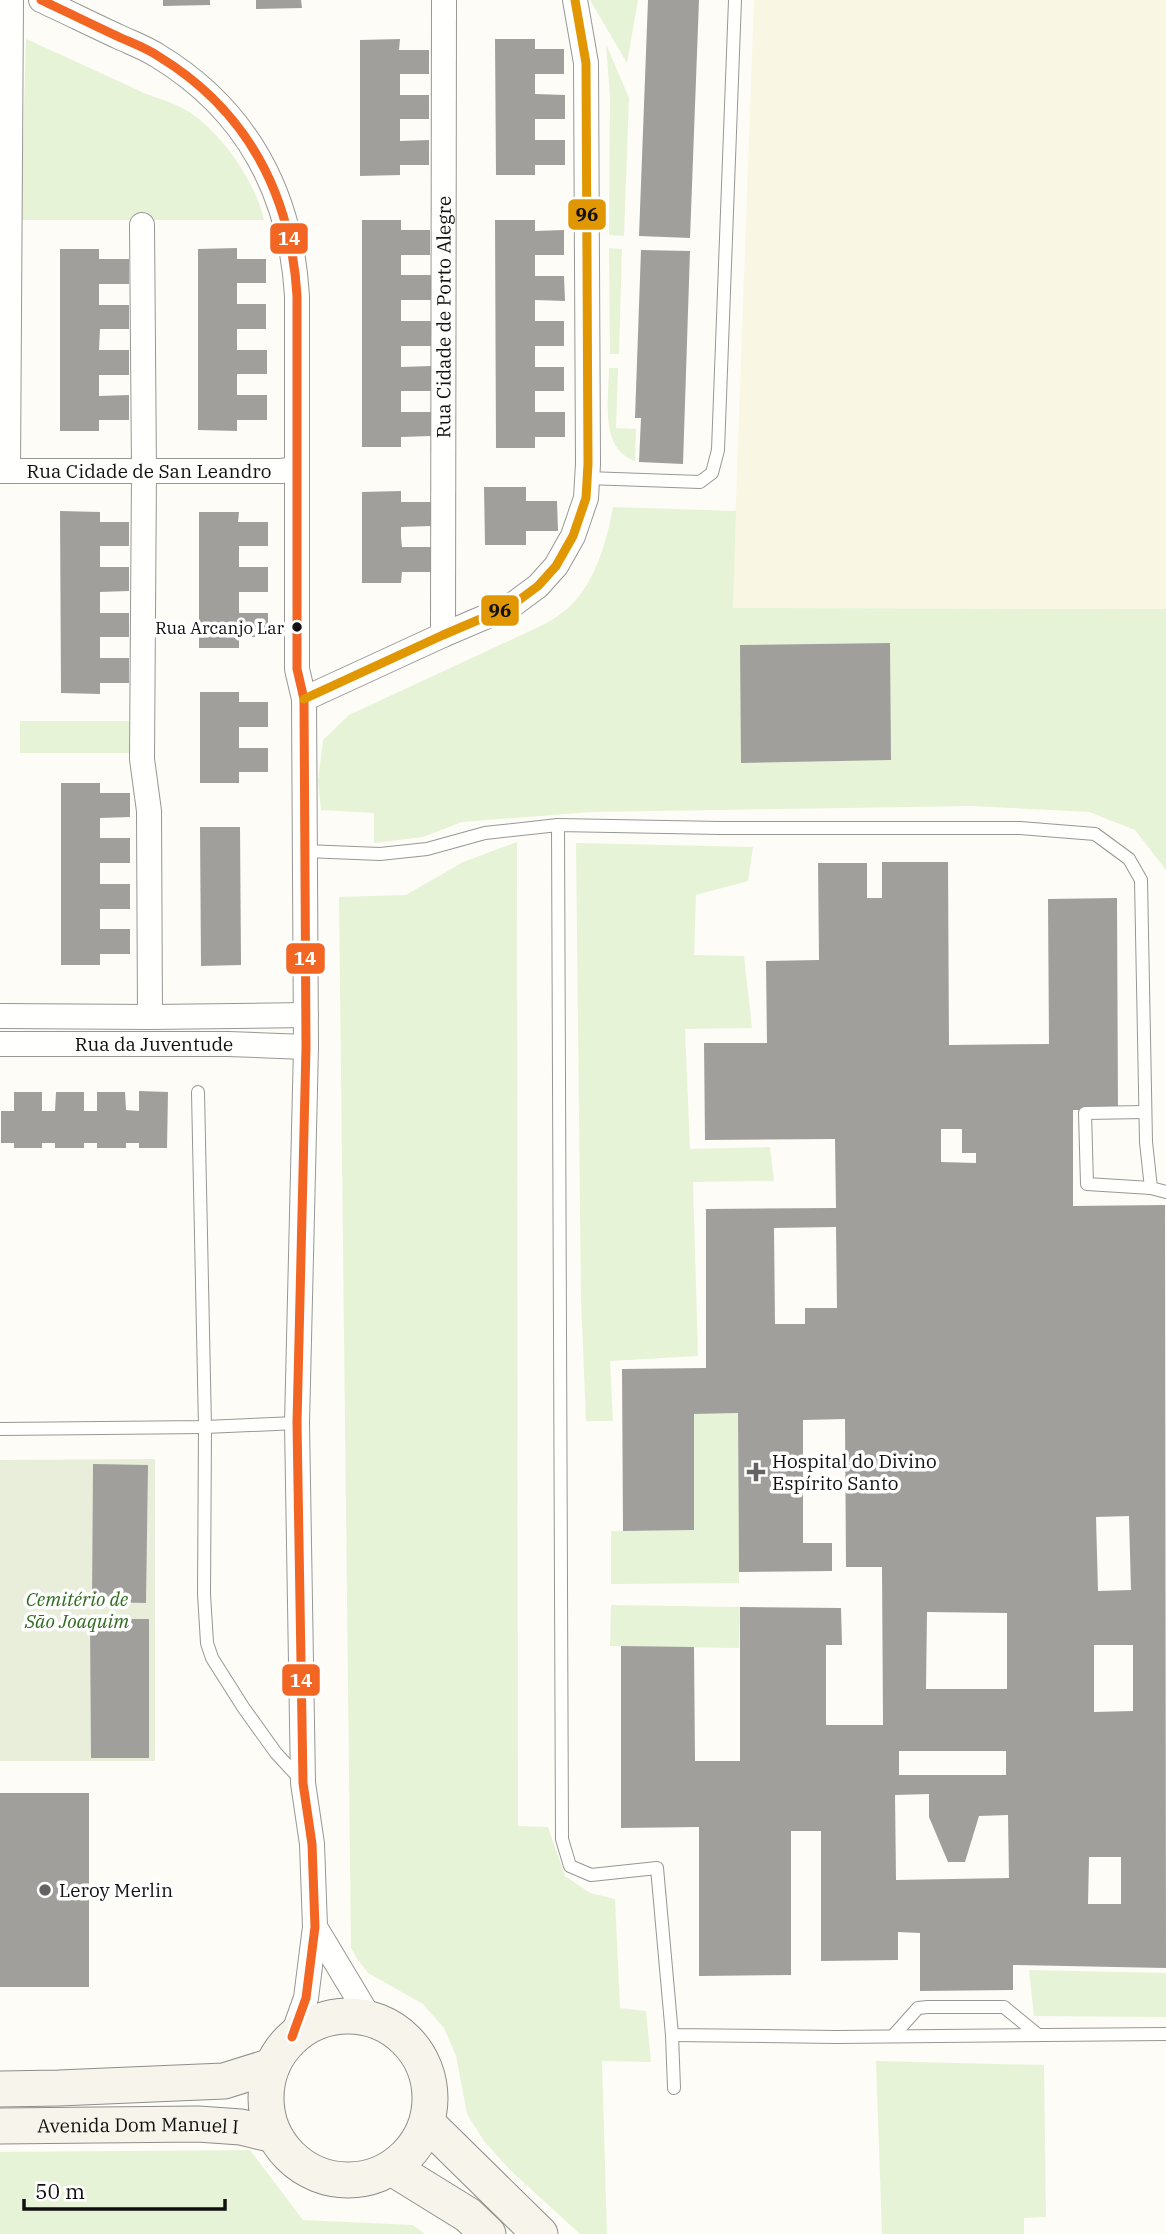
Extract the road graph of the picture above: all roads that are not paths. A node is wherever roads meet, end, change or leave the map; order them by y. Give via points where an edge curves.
1 (11, 0) edge
2 (41, 0) edge
3 (444, 0) edge
4 (575, 0) edge
5 (735, 0) edge
6 (142, 225) dead end
7 (296, 468) junction
8 (4, 471) edge
9 (144, 471) junction
10 (587, 478) junction
11 (443, 635) junction
12 (304, 699) junction
13 (558, 825) junction
14 (306, 851) junction
15 (306, 1015) junction
16 (0, 1016) edge
17 (150, 1017) junction
18 (0, 1044) edge
19 (306, 1047) junction
20 (198, 1092) dead end
21 (1145, 1112) junction
22 (1151, 1188) junction
23 (1166, 1192) edge
24 (297, 1423) junction
25 (205, 1427) junction
26 (0, 1429) edge
27 (303, 1783) junction
28 (315, 1927) junction
29 (369, 2017) junction
30 (1166, 2034) edge
31 (671, 2035) junction
32 (1038, 2035) junction
33 (893, 2036) junction
34 (292, 2037) junction
35 (272, 2066) junction
36 (674, 2088) dead end
37 (0, 2089) edge
38 (427, 2123) junction
39 (0, 2126) edge
40 (274, 2135) junction
41 (392, 2168) junction
42 (488, 2234) edge
43 (540, 2234) edge

1 - 8 street
2 - 7 street via 157,55 198,85 247,137 267,173 283,211 295,261
3 - 11 street, Rua Cidade de Porto Alegre
4 - 10 street via 586,63
5 - 10 lane via 718,450 712,473 700,482
6 - 9 street
7 - 9 street, Rua Cidade de San Leandro
7 - 12 street via 297,669
8 - 9 street, Rua Cidade de San Leandro
9 - 17 street via 142,759 149,811
10 - 11 street via 586,498 573,536 538,586 511,606
11 - 12 street
12 - 14 street
13 - 14 lane via 485,833 427,849
13 - 21 lane via 1020,828 1095,834 1129,859 1141,880
13 - 31 lane via 562,1839 570,1867 591,1875 657,1868
14 - 15 street
15 - 17 street, Rua da Juventude
15 - 19 street
16 - 17 street, Rua da Juventude
18 - 19 street, Rua da Juventude
19 - 24 street
20 - 25 lane
21 - 22 lane
21 - 22 lane via 1085,1113 1087,1184
22 - 23 lane
24 - 25 lane
24 - 27 street
25 - 26 lane
25 - 27 lane via 207,1643 243,1707
27 - 28 street via 312,1844
28 - 29 street
28 - 34 street via 306,1998
29 - 34 main road via 342,2015 315,2022
29 - 38 main road via 394,2028 413,2046 426,2069 431,2096
30 - 32 lane
31 - 33 lane
31 - 36 lane
32 - 33 lane
32 - 33 lane via 1004,2007 928,2007 918,2008
34 - 35 main road
35 - 37 main road, Avenida Dom Manuel I via 224,2081
35 - 40 main road via 266,2089
38 - 41 main road via 419,2141
38 - 43 main road
39 - 40 main road, Avenida Dom Manuel I via 198,2124
40 - 41 main road via 290,2157 313,2173 339,2180 367,2179
41 - 42 main road via 468,2216

